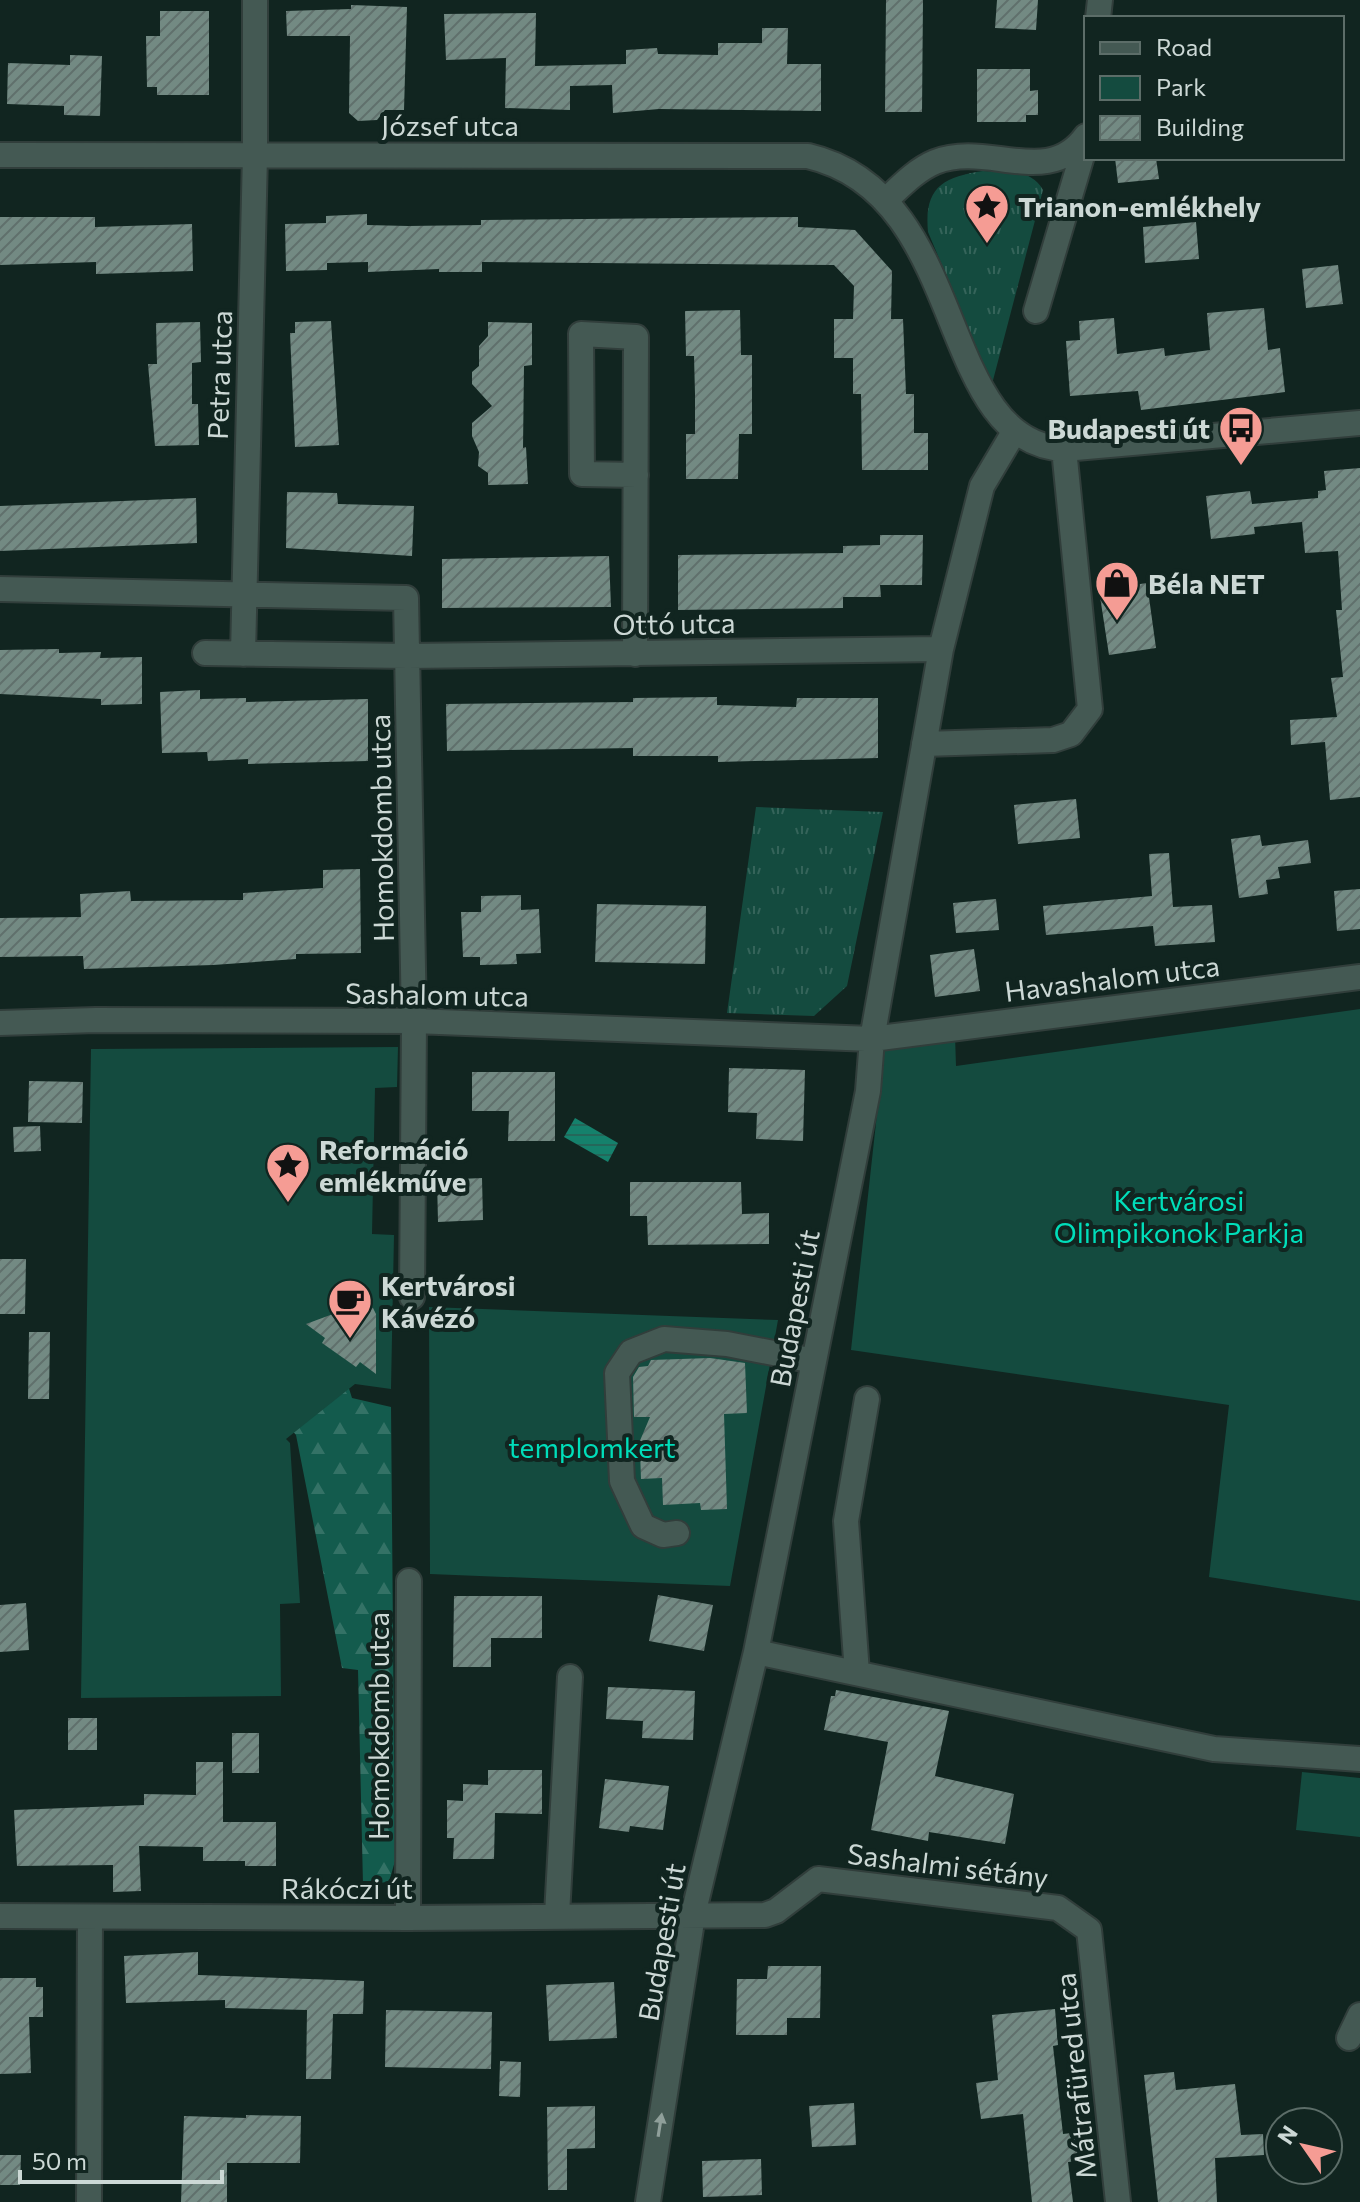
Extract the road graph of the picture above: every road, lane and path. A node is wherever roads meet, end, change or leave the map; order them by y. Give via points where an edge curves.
1 (255, 0) edge
2 (1084, 141) edge
3 (1084, 146) edge
4 (0, 155) edge
5 (255, 155) junction
6 (886, 200) junction
7 (1036, 311) dead end
8 (1360, 423) edge
9 (1008, 426) junction
10 (1064, 449) junction
11 (636, 475) junction
12 (0, 589) edge
13 (243, 596) junction
14 (941, 649) junction
15 (205, 653) dead end
16 (243, 654) junction
17 (635, 654) junction
18 (408, 656) junction
19 (924, 744) junction
20 (1360, 977) edge
21 (414, 1021) junction
22 (0, 1023) edge
23 (872, 1039) junction
24 (412, 1297) dead end
25 (814, 1361) junction
26 (867, 1399) dead end
27 (677, 1533) dead end
28 (409, 1581) dead end
29 (756, 1652) junction
30 (857, 1673) junction
31 (570, 1677) dead end
32 (1360, 1759) edge
33 (557, 1915) junction
34 (693, 1915) junction
35 (0, 1916) edge
36 (90, 1917) junction
37 (408, 1918) junction
38 (1091, 1944) joint
39 (1360, 2015) edge
40 (1349, 2038) dead end
41 (89, 2202) edge
42 (648, 2202) edge
43 (1118, 2202) edge

1 - 5 street, Petra utca
2 - 6 street via 1051,163 984,157 937,162
3 - 7 street
4 - 5 street, József utca
5 - 6 street, József utca via 787,154 840,166
5 - 13 street, Petra utca
6 - 9 street, József utca via 920,249 974,375
8 - 10 street
9 - 10 street via 1037,445
9 - 14 street, Budapesti út via 982,486
10 - 19 street via 1090,709 1071,734 1053,740
11 - 11 street via 582,474 581,334 636,337
11 - 17 street
12 - 13 street
13 - 16 street, Petra utca
13 - 18 street, Homokdomb utca via 406,598
14 - 17 street, Ottó utca
14 - 19 street, Budapesti út
15 - 16 street, Ottó utca
16 - 18 street, Ottó utca
17 - 18 street, Ottó utca
18 - 21 street, Homokdomb utca
19 - 23 street, Budapesti út
20 - 23 street, Havashalom utca
21 - 22 street, Sashalom utca
21 - 23 street, Sashalom utca
21 - 24 street, Homokdomb utca
23 - 25 street, Budapesti út via 868,1091
25 - 27 street via 727,1344 664,1339 631,1352 617,1373 622,1481 643,1526 663,1535
25 - 29 street, Budapesti út
26 - 30 street via 846,1521
28 - 37 street, Homokdomb utca
29 - 30 street
29 - 34 street, Budapesti út
30 - 32 street via 1214,1749
31 - 33 street
33 - 34 street, Rákóczi út
33 - 37 street, Rákóczi út
34 - 38 street, Sashalmi sétány via 765,1915 818,1879 1058,1908 1089,1930
42 -> 34 street, Budapesti út
35 - 36 street, Rákóczi út
36 - 37 street, Rákóczi út
36 - 41 street
38 - 43 street, Mátrafüred utca
39 - 40 street

